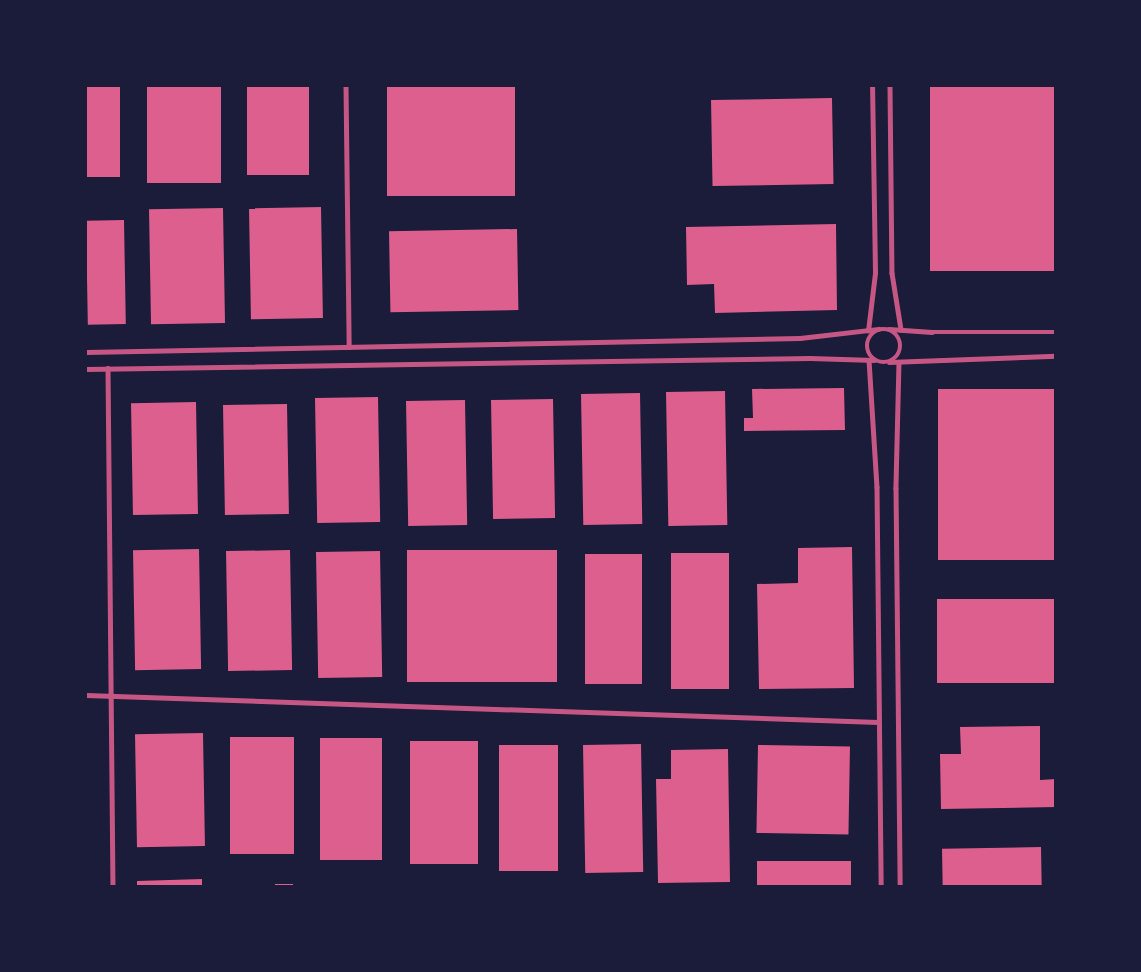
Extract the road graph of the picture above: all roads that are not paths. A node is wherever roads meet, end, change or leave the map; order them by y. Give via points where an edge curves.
1 (346, 86) edge
2 (872, 86) edge
3 (890, 86) edge
4 (878, 329) junction
5 (889, 329) junction
6 (902, 329) junction
7 (868, 331) junction
8 (1056, 332) edge
9 (349, 347) junction
10 (86, 352) edge
11 (1056, 356) edge
12 (871, 360) junction
13 (889, 362) junction
14 (899, 362) junction
15 (108, 368) junction
16 (86, 369) edge
17 (86, 695) edge
18 (110, 696) junction
19 (878, 722) junction
20 (113, 886) edge
21 (881, 886) edge
22 (900, 886) edge

1 - 9 street
2 - 7 street via 875,273
3 - 6 street via 892,273
4 - 5 street
4 - 7 street
4 - 12 street via 866,346
5 - 6 street
5 - 13 street via 898,335 901,346 898,356
6 - 8 street
7 - 9 street via 800,338
9 - 10 street
11 - 14 street
12 - 13 street
12 - 15 street
12 - 19 street via 877,487
13 - 14 street
14 - 22 street via 896,488
15 - 16 street
15 - 18 street
17 - 18 street
18 - 19 street
18 - 20 street
19 - 21 street

